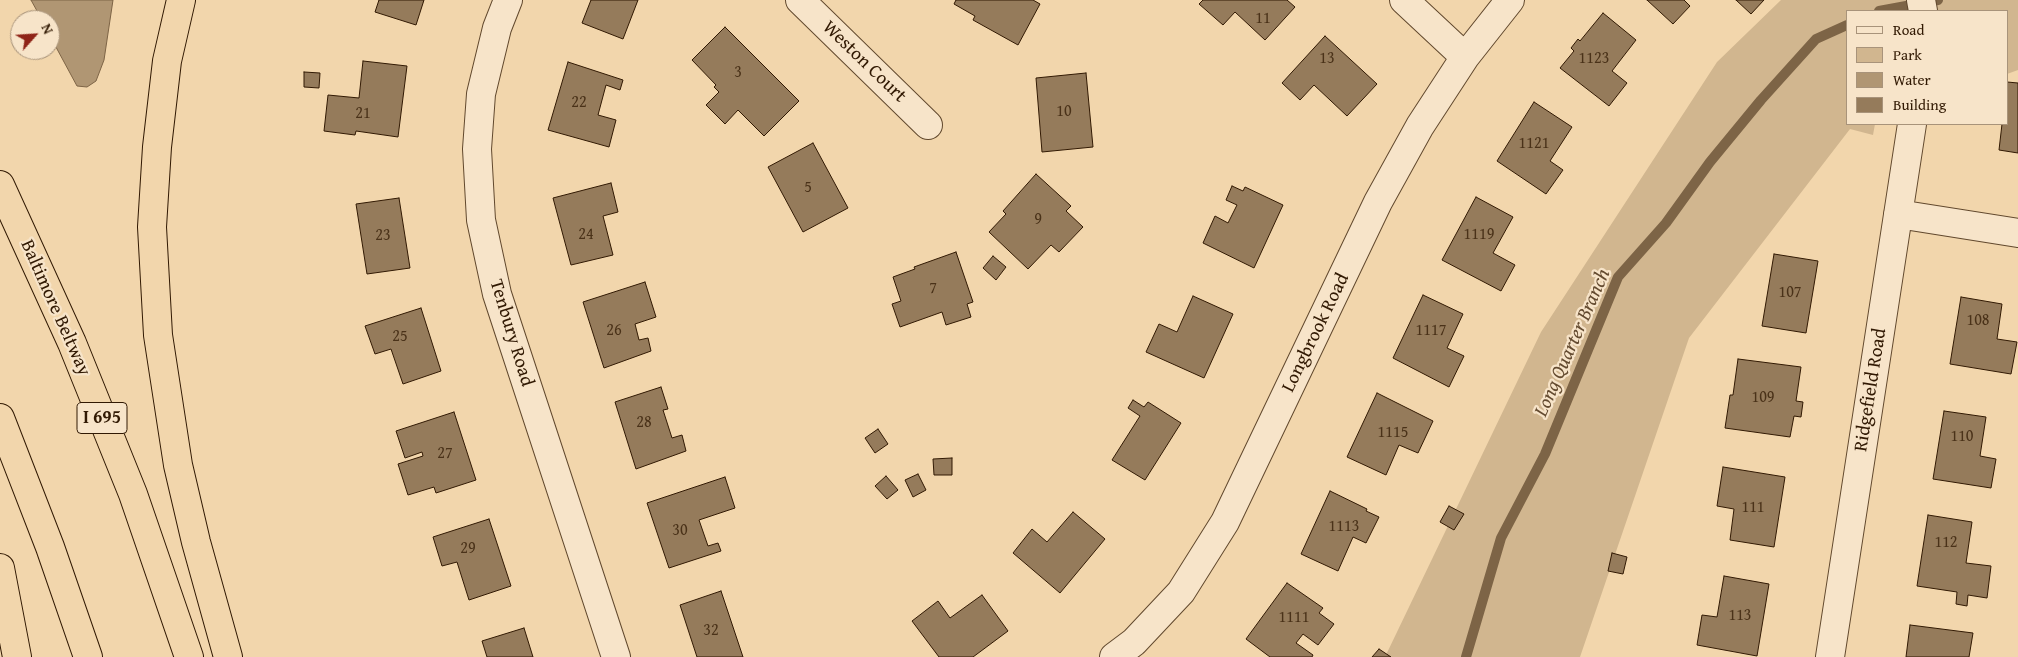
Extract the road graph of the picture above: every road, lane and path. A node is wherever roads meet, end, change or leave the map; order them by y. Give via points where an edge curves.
1 (181, 0) edge
2 (508, 0) edge
3 (800, 0) edge
4 (1404, 0) edge
5 (1510, 0) edge
6 (1465, 57) junction
7 (928, 125) dead end
8 (1912, 125) edge
9 (0, 185) edge
10 (1898, 214) junction
11 (2018, 233) edge
12 (0, 418) edge
13 (0, 568) edge
14 (17, 657) edge
15 (88, 657) edge
16 (189, 657) edge
17 (228, 657) edge
18 (616, 657) edge
19 (1114, 657) edge
20 (1830, 657) edge

1 - 17 highway via 167,61 157,147 152,227 158,335 178,465
2 - 18 street, Tenbury Road via 497,28 481,94 477,148 481,220 497,294
3 - 7 street, Weston Court
4 - 6 street
5 - 6 street, Longbrook Road
6 - 19 street, Longbrook Road via 1420,126 1378,202 1225,522 1182,592 1134,642
8 - 10 street, Ridgefield Road
9 - 16 highway, Baltimore Beltway / I 695 via 72,343 133,494
10 - 11 street
10 - 20 street, Ridgefield Road
12 - 15 highway
13 - 14 highway

